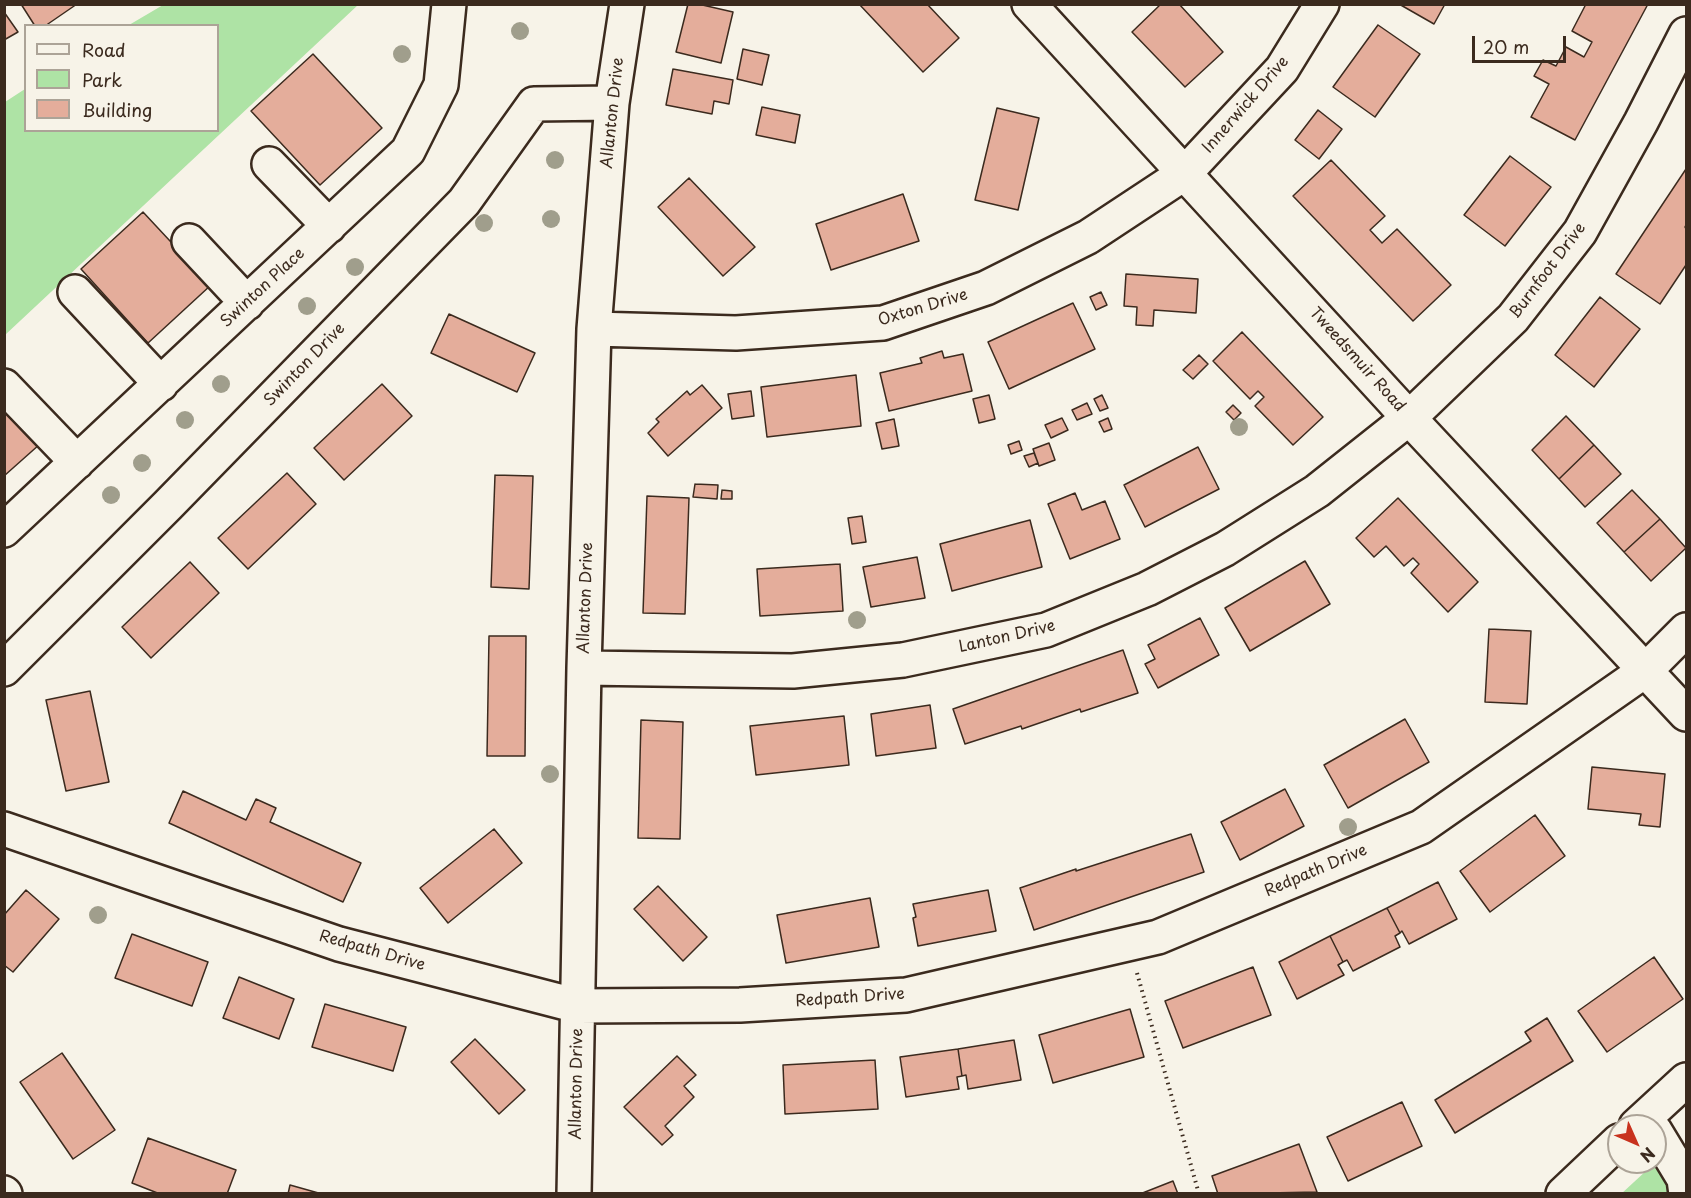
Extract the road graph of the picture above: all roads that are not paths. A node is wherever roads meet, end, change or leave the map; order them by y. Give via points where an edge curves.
1 (449, 4) edge
2 (627, 4) edge
3 (1029, 4) edge
4 (1322, 4) edge
5 (1686, 34) edge
6 (612, 103) junction
7 (269, 164) dead end
8 (1185, 173) junction
9 (329, 226) junction
10 (189, 241) dead end
11 (75, 292) dead end
12 (247, 303) junction
13 (594, 329) junction
14 (161, 384) junction
15 (4, 386) edge
16 (1409, 418) junction
17 (77, 462) junction
18 (4, 530) edge
19 (1686, 630) edge
20 (584, 668) junction
21 (4, 669) edge
22 (1646, 670) junction
23 (1686, 714) edge
24 (4, 829) edge
25 (578, 1006) junction
26 (1686, 1080) edge
27 (1657, 1114) edge
28 (1607, 1152) edge
29 (1667, 1154) edge
30 (574, 1194) edge
31 (1563, 1194) edge
32 (1686, 1194) edge

1 - 9 street, Swinton Place via 441,85 408,151
2 - 6 street, Allanton Drive
3 - 8 street, Tweedsmuir Road
4 - 8 street, Innerwick Drive via 1282,69
5 - 16 street, Burnfoot Drive via 1580,232 1513,318
6 - 13 street, Allanton Drive
6 - 21 street, Swinton Drive via 534,104 464,202
7 - 9 street
8 - 13 street, Oxton Drive via 1088,237 996,283 883,323 736,333
8 - 16 street, Tweedsmuir Road
9 - 12 street, Swinton Place
10 - 12 street
11 - 14 street
12 - 14 street, Swinton Place
13 - 20 street, Allanton Drive
14 - 17 street, Swinton Place
15 - 17 street
16 - 20 street, Lanton Drive via 1317,491 1225,549 1146,589 1046,630 903,660 793,671
16 - 22 street, Tweedsmuir Road
17 - 18 street, Swinton Place
19 - 22 street, Redpath Drive
20 - 25 street, Allanton Drive
22 - 23 street, Tweedsmuir Road
22 - 25 street, Redpath Drive via 1421,827 1158,938 906,995 740,1005
24 - 25 street, Redpath Drive via 339,944
25 - 30 street, Allanton Drive
26 - 27 street
28 - 31 street
29 - 32 street via 1684,1179

